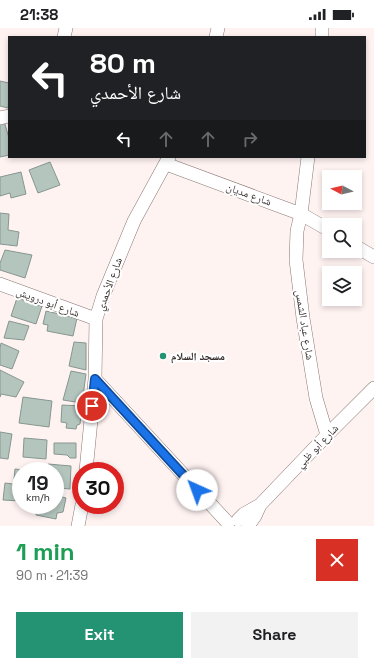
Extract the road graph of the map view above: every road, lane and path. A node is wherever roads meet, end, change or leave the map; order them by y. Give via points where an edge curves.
1 (308, 158) edge
2 (167, 160) edge
3 (301, 214) junction
4 (322, 226) edge
5 (362, 250) edge
6 (374, 257) edge
7 (0, 284) edge
8 (96, 319) junction
9 (95, 379) junction
10 (374, 388) edge
11 (326, 435) junction
12 (87, 462) edge
13 (80, 514) edge
14 (237, 524) edge
15 (78, 526) edge

1 - 3 street, شارع عباد الشمس
2 - 3 street, شارع مديان
2 - 8 street, شارع الأحمدي via 131,228
3 - 4 street, شارع مديان
3 - 11 street, شارع عباد الشمس via 296,242 298,279 316,398
5 - 6 street
7 - 8 street, شارع أبو درويش
8 - 9 street, شارع الأحمدي
9 - 12 street, شارع الأحمدي
9 - 14 street
10 - 11 street, شارع أبو ظبي
11 - 14 street, شارع أبو ظبي via 260,505 244,514
13 - 15 street

